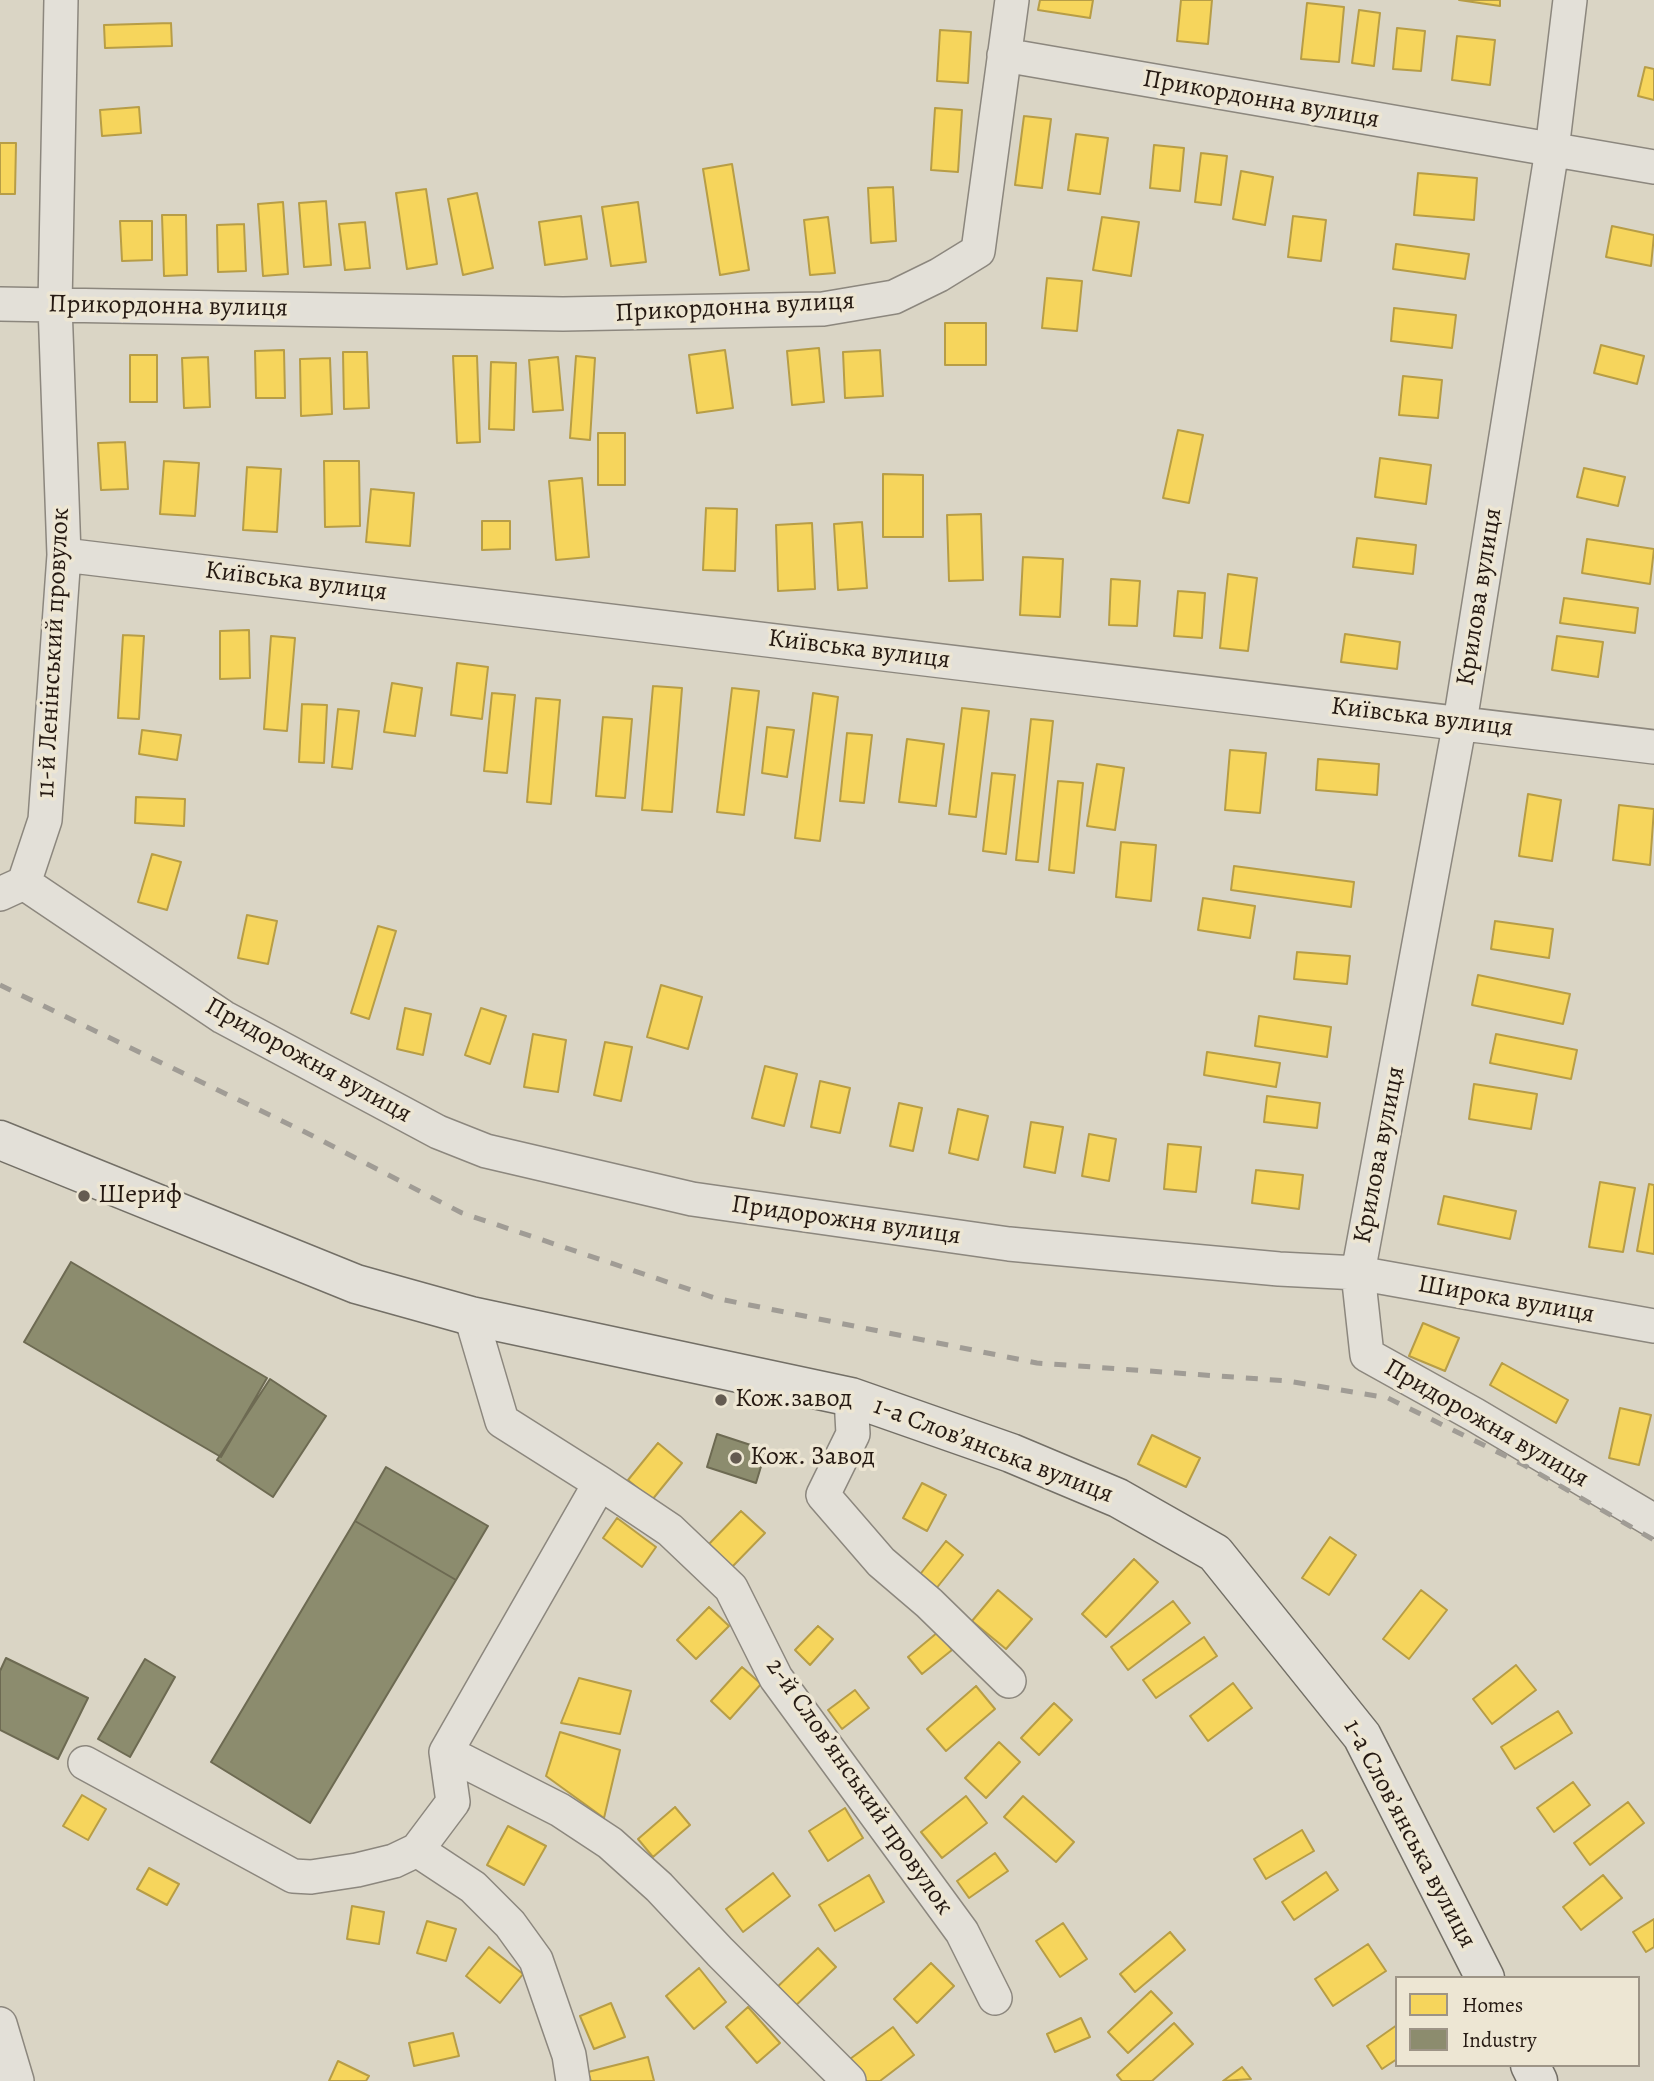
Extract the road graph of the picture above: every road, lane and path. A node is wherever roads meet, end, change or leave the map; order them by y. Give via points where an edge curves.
1 (61, 0) edge
2 (1012, 0) edge
3 (1570, 0) edge
4 (1004, 55) junction
5 (1552, 150) junction
6 (1654, 167) edge
7 (0, 304) edge
8 (55, 305) junction
9 (64, 555) junction
10 (1460, 722) junction
11 (1654, 747) edge
12 (12, 888) edge
13 (0, 1140) edge
14 (1358, 1273) junction
15 (471, 1316) junction
16 (1654, 1326) edge
17 (851, 1397) junction
18 (600, 1483) junction
19 (1654, 1521) edge
20 (1009, 1681) dead end
21 (446, 1752) junction
22 (85, 1763) dead end
23 (417, 1850) junction
24 (1484, 1976) edge
25 (995, 1998) dead end
26 (0, 2024) edge
27 (17, 2081) edge
28 (573, 2081) edge
29 (849, 2081) edge

1 - 8 street, 11-й Ленінський провулок
2 - 4 street
3 - 5 street, Крилова вулиця
4 - 5 street, Прикордонна вулиця
4 - 8 street, Прикордонна вулиця via 978,251 894,297 823,309 563,314
5 - 6 street, Прикордонна вулиця
5 - 10 street, Крилова вулиця
7 - 8 street, Прикордонна вулиця
8 - 9 street, 11-й Ленінський провулок
9 - 10 street, Київська вулиця
9 - 12 street, 11-й Ленінський провулок via 45,820
10 - 11 street, Київська вулиця
10 - 14 street, Крилова вулиця
12 - 14 street, Придорожня вулиця via 222,1017 438,1132 486,1151 692,1199 981,1241
13 - 15 street, 1-а Слов’янська вулиця via 356,1284
14 - 16 street, Широка вулиця
14 - 19 street, Придорожня вулиця via 1367,1355
15 - 17 street, 1-а Слов’янська вулиця
15 - 18 street, 2-й Слов’янський провулок via 502,1421
17 - 20 street via 853,1434 823,1494 881,1562
17 - 24 street, 1-а Слов’янська вулиця via 1011,1453 1118,1498 1215,1553 1362,1736
18 - 21 street
18 - 25 street, 2-й Слов’янський провулок via 670,1530 732,1588 776,1678 962,1932
21 - 23 street via 453,1802
21 - 29 street via 560,1810 610,1843
22 - 23 street via 293,1876 357,1870
23 - 28 street via 473,1888 510,1924 536,1959 569,2055
26 - 27 street

